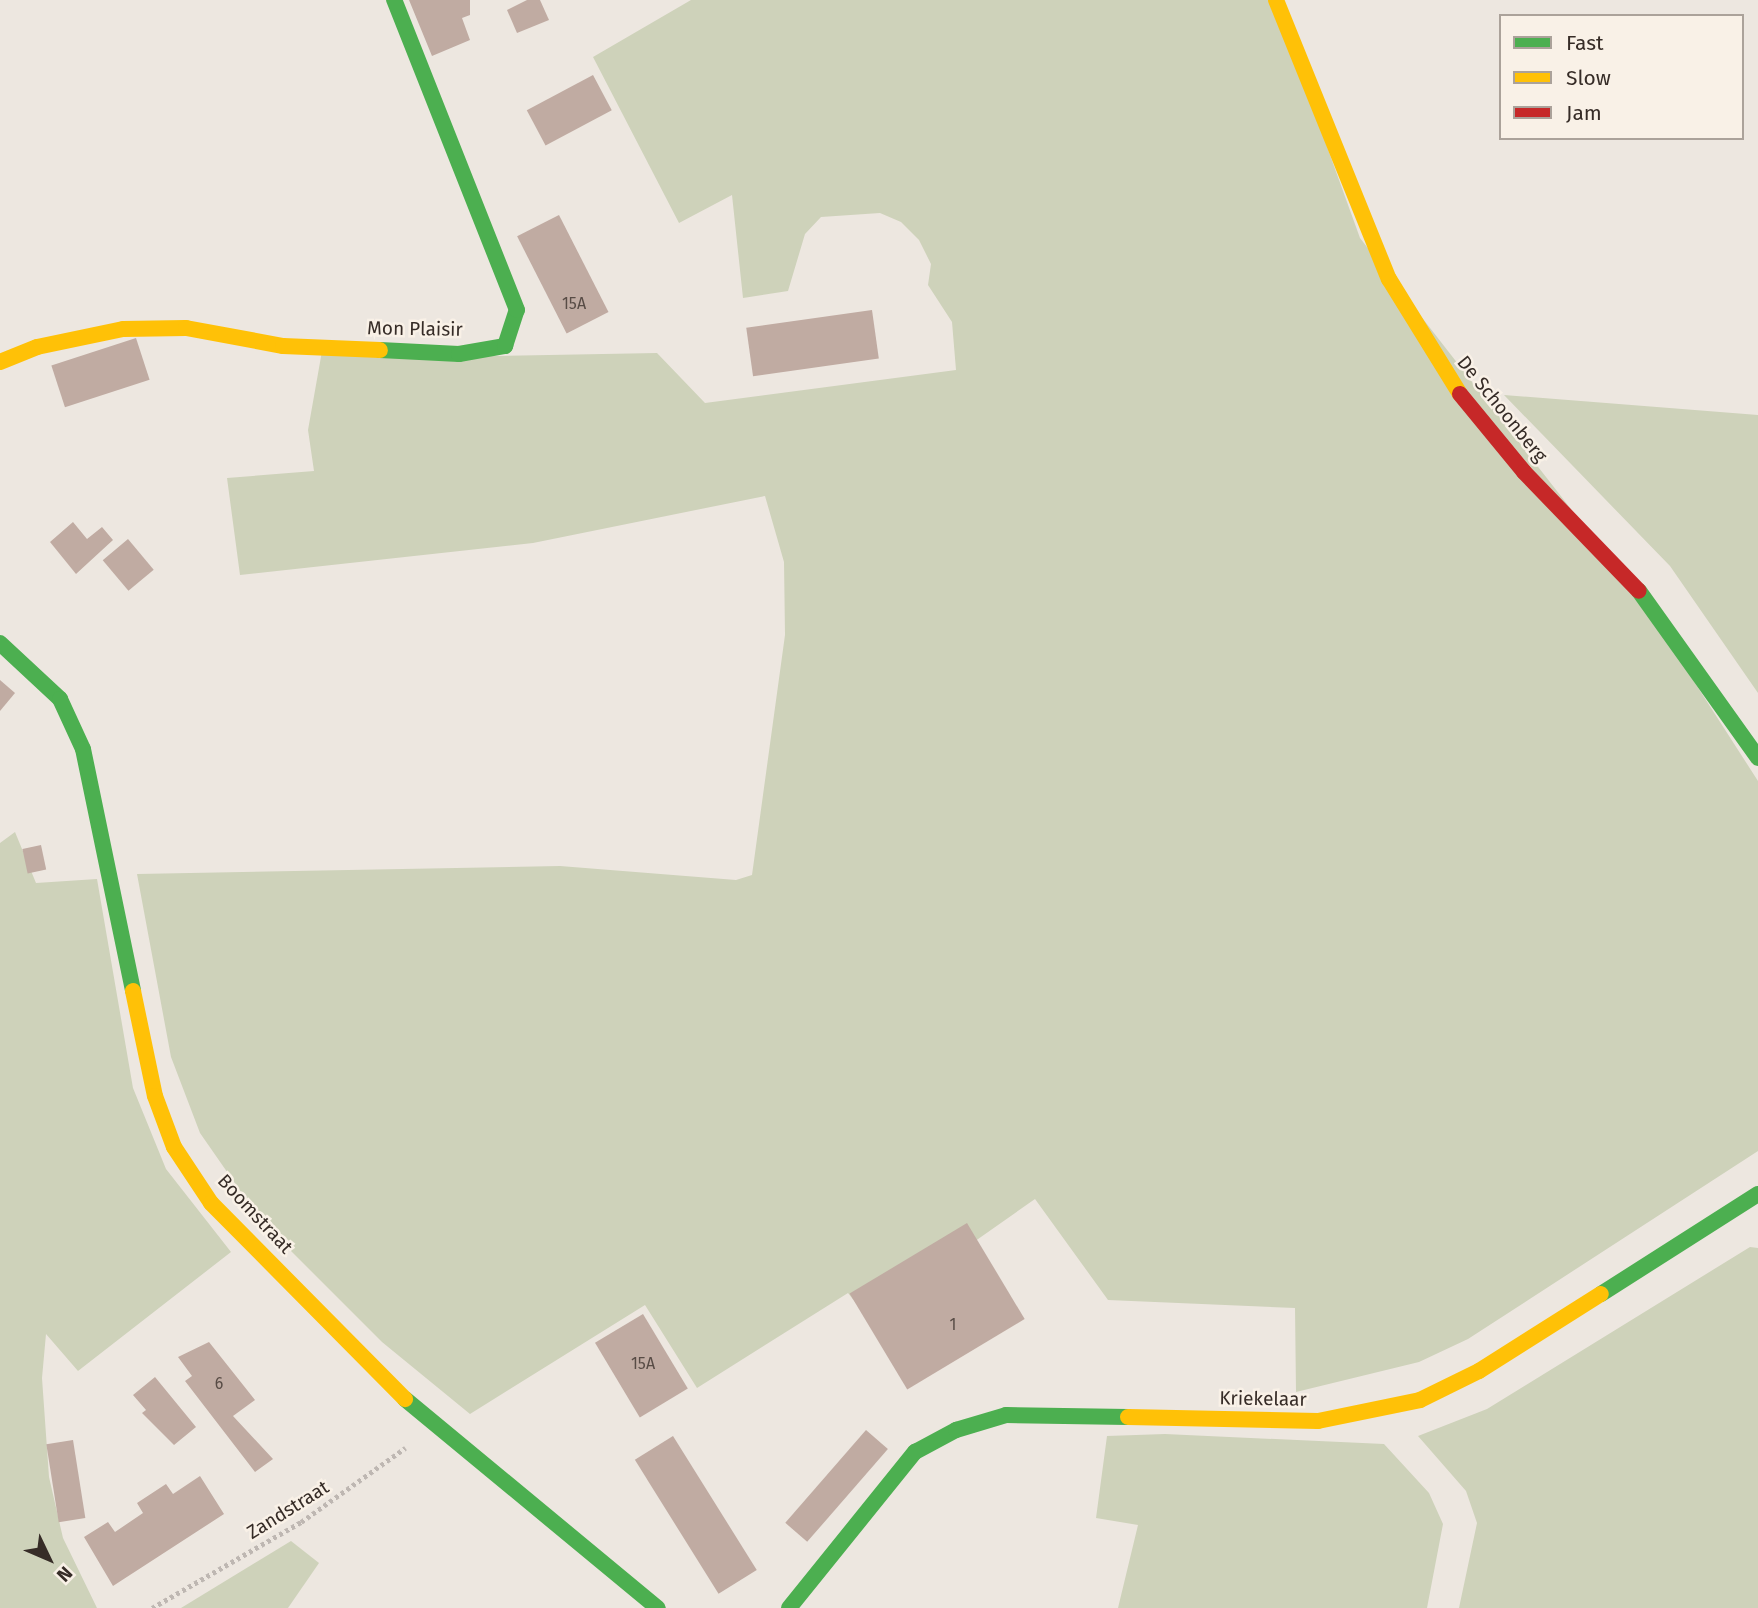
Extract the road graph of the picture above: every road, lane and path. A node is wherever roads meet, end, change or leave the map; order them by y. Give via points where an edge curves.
1 (394, 0) edge
2 (1276, 0) edge
3 (0, 362) edge
4 (0, 643) edge
5 (1758, 758) edge
6 (1758, 1194) edge
7 (434, 1428) junction
8 (152, 1608) edge
9 (658, 1608) edge
10 (789, 1608) edge

1 - 3 street, Mon Plaisir via 517,310 505,346 446,353 283,346 186,328 123,330 37,347
2 - 5 street, De Schoonberg via 1389,279 1447,378 1524,472 1658,611
4 - 7 street, Boomstraat via 60,699 83,749 155,1096 174,1147 211,1203
6 - 10 street, Kriekelaar via 1479,1371 1420,1400 1318,1421 1006,1415 956,1430 915,1452
7 - 8 path, Zandstraat via 301,1522
7 - 9 street, Boomstraat

